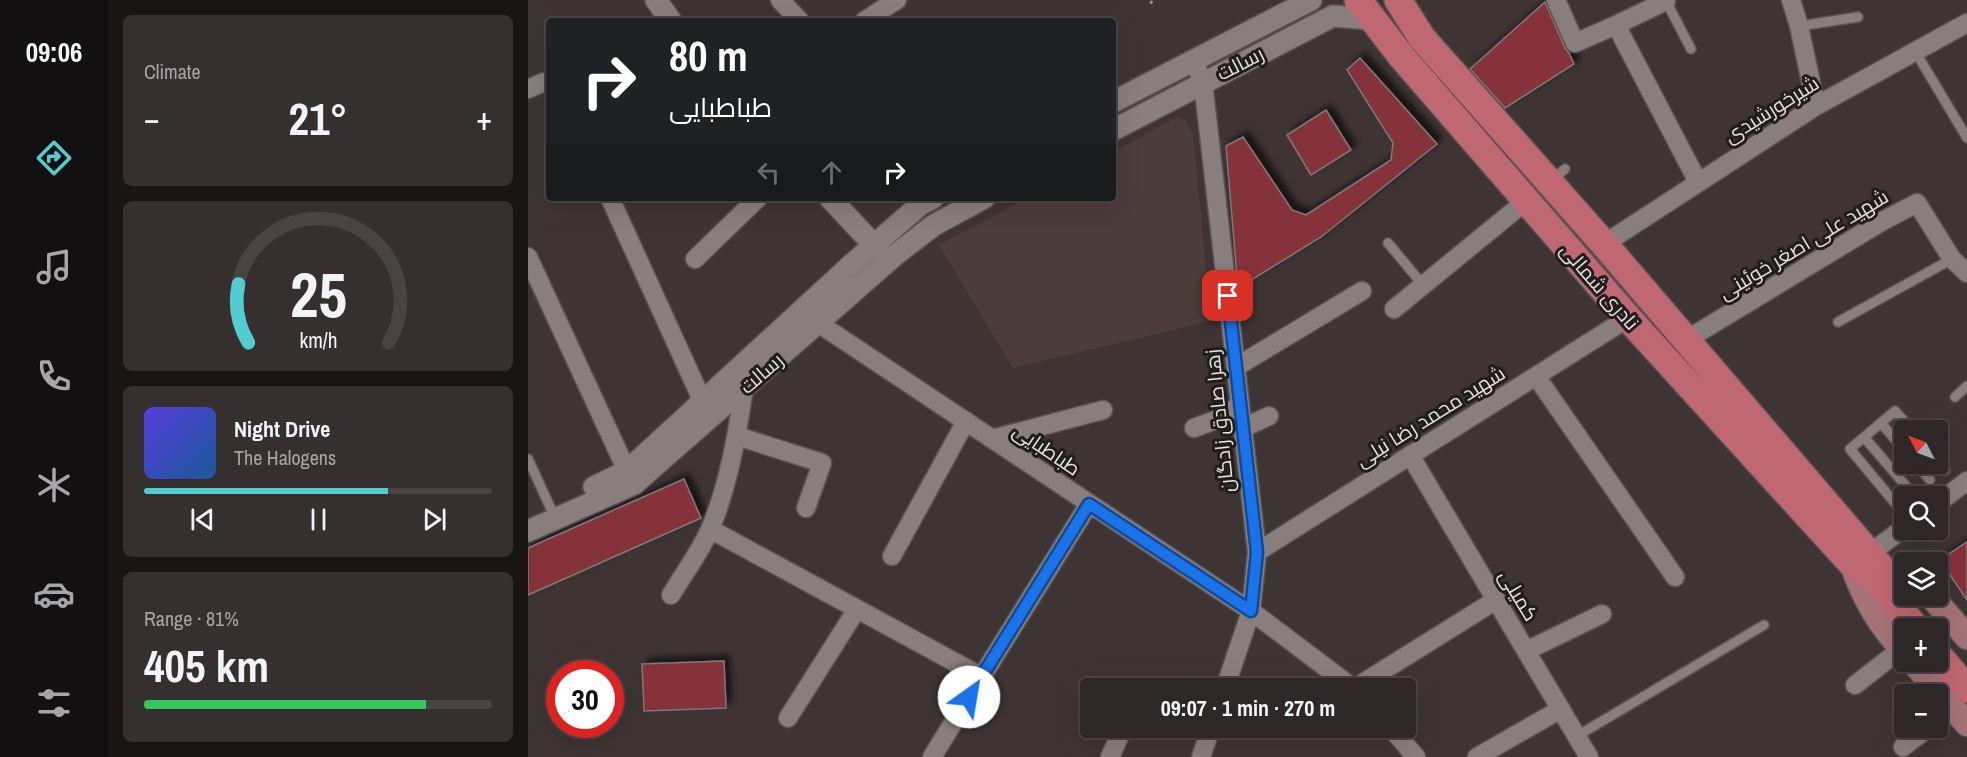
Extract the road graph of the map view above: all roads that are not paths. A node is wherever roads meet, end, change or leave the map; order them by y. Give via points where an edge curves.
1 (656, 0) edge
2 (780, 0) edge
3 (897, 0) edge
4 (1311, 0) edge
5 (1398, 0) edge
6 (1556, 0) edge
7 (1791, 0) edge
8 (1666, 1) edge
9 (1365, 10) edge
10 (1858, 17) dead end
11 (669, 18) edge
12 (797, 18) edge
13 (869, 18) edge
14 (1967, 22) edge
15 (1616, 25) junction
16 (1799, 26) junction
17 (1691, 49) dead end
18 (1915, 51) junction
19 (1193, 60) junction
20 (1203, 82) junction
21 (1116, 100) edge
22 (1816, 106) junction
23 (1116, 128) edge
24 (1967, 138) edge
25 (1698, 182) junction
26 (611, 201) edge
27 (755, 201) edge
28 (833, 201) edge
29 (927, 201) edge
30 (978, 201) edge
31 (1526, 201) junction
32 (1388, 243) dead end
33 (1604, 244) junction
34 (881, 253) junction
35 (528, 257) edge
36 (694, 259) dead end
37 (1952, 259) junction
38 (1967, 273) edge
39 (1423, 285) junction
40 (1362, 291) dead end
41 (1394, 309) dead end
42 (1628, 318) junction
43 (1838, 322) dead end
44 (818, 323) junction
45 (1686, 340) junction
46 (1236, 367) junction
47 (1536, 376) junction
48 (1967, 386) edge
49 (744, 388) junction
50 (1954, 397) dead end
51 (702, 400) junction
52 (1240, 403) junction
53 (1103, 410) dead end
54 (1269, 416) dead end
55 (1903, 420) edge
56 (966, 422) junction
57 (1881, 423) junction
58 (1194, 428) dead end
59 (1242, 428) junction
60 (737, 436) junction
61 (1864, 437) junction
62 (1894, 438) edge
63 (992, 439) junction
64 (1410, 455) junction
65 (528, 459) edge
66 (627, 471) junction
67 (1925, 474) edge
68 (1930, 480) dead end
69 (1967, 481) edge
70 (1906, 486) edge
71 (1948, 495) edge
72 (1894, 502) edge
73 (1089, 504) junction
74 (806, 508) dead end
75 (550, 509) junction
76 (528, 519) edge
77 (710, 528) junction
78 (528, 531) edge
79 (1894, 535) edge
80 (1257, 552) junction
81 (892, 556) dead end
82 (1860, 559) junction
83 (1894, 573) edge
84 (1675, 577) dead end
85 (1894, 586) edge
86 (671, 595) dead end
87 (1496, 600) junction
88 (1915, 606) edge
89 (1940, 606) edge
90 (857, 609) junction
91 (1251, 611) junction
92 (1602, 614) dead end
93 (1894, 618) edge
94 (1925, 618) edge
95 (1764, 625) dead end
96 (1967, 636) edge
97 (1948, 645) edge
98 (1527, 651) junction
99 (1894, 658) edge
100 (1967, 667) edge
101 (1927, 672) edge
102 (1944, 672) edge
103 (982, 677) junction
104 (1228, 678) edge
105 (1341, 678) edge
106 (1370, 678) edge
107 (1855, 685) dead end
108 (1561, 709) junction
109 (1956, 710) edge
110 (788, 718) dead end
111 (1577, 736) junction
112 (1119, 738) edge
113 (1208, 738) edge
114 (1400, 738) edge
115 (1915, 738) edge
116 (1903, 747) dead end
117 (1203, 756) edge
118 (932, 757) edge
119 (1110, 757) edge
120 (1416, 757) edge
121 (1477, 757) edge
122 (1589, 757) edge

1 - 11 street
2 - 12 street
3 - 13 street
4 - 19 street, رسالت
5 - 33 main road, نادری شمالی via 1422,38 1558,176
6 - 15 street via 1575,43
7 - 16 street
8 - 15 street
8 - 17 lane
9 - 20 street, رسالت via 1333,16
9 - 31 main road, نادری شمالی
10 - 16 lane
14 - 18 street, شیرخورشیدی
15 - 25 street
16 - 22 street
18 - 22 street, شیرخورشیدی
18 - 24 lane
19 - 20 street, زهرا صادق زادگان
19 - 21 street, رسالت
20 - 23 street, رسالت
20 - 46 street, زهرا صادق زادگان
22 - 25 street, شیرخورشیدی
25 - 33 street, شیرخورشیدی
26 - 51 street
27 - 36 street
28 - 34 street
29 - 34 street, رسالت
30 - 34 street, رسالت
31 - 39 street
31 - 42 main road, نادری شمالی
32 - 39 lane
33 - 45 main road, نادری شمالی
34 - 44 street, رسالت
34 - 51 street, رسالت
35 - 66 street
37 - 38 street
37 - 43 lane
37 - 45 street, شهید علی اصغر خوئینی via 1917,203
39 - 41 street
40 - 46 street
42 - 47 street, شهید محمد رضا نیلی
42 - 82 main road, نادری شمالی
44 - 49 street, رسالت
44 - 56 street, طباطبایی
45 - 82 main road, نادری شمالی
46 - 52 street, زهرا صادق زادگان
47 - 64 street, شهید محمد رضا نیلی
47 - 84 street
48 - 50 lane
49 - 60 street
49 - 78 street, رسالت via 634,484
51 - 66 street, رسالت
52 - 58 street via 1226,416
52 - 59 street, زهرا صادق زادگان
53 - 63 street
54 - 59 street
55 - 57 lane via 1895,411
56 - 63 street, طباطبایی
56 - 81 street
57 - 61 lane
57 - 62 lane
59 - 80 street, زهرا صادق زادگان
60 - 74 street via 822,463
60 - 77 street
61 - 70 lane
61 - 72 lane via 1850,449
63 - 73 street, طباطبایی
64 - 80 street, شهید محمد رضا نیلی
64 - 87 street, کمیلی
65 - 75 lane
66 - 75 street, رسالت
67 - 68 lane
69 - 71 street
73 - 91 street, طباطبایی
73 - 103 street
75 - 76 street, رسالت
77 - 86 street
77 - 90 street
79 - 82 street
80 - 91 street, زهرا صادق زادگان
82 - 83 main road, نادری شمالی
82 - 85 main road, نادری شمالی
82 - 93 main road, نادری شمالی
87 - 98 street, کمیلی
87 - 106 street
88 - 94 main road, نادری شمالی
89 - 96 main road
90 - 103 street
90 - 110 street
91 - 104 street, زهرا صادق زادگان
91 - 105 street, طباطبایی
92 - 98 street
95 - 111 lane
97 - 100 main road
98 - 108 street, کمیلی
99 - 107 street
101 - 109 main road, نادری شمالی
102 - 109 main road, نادری شمالی
103 - 118 street
108 - 111 street, کمیلی
108 - 121 street
111 - 122 street, کمیلی
112 - 119 street
113 - 117 street
114 - 120 street
115 - 116 street

